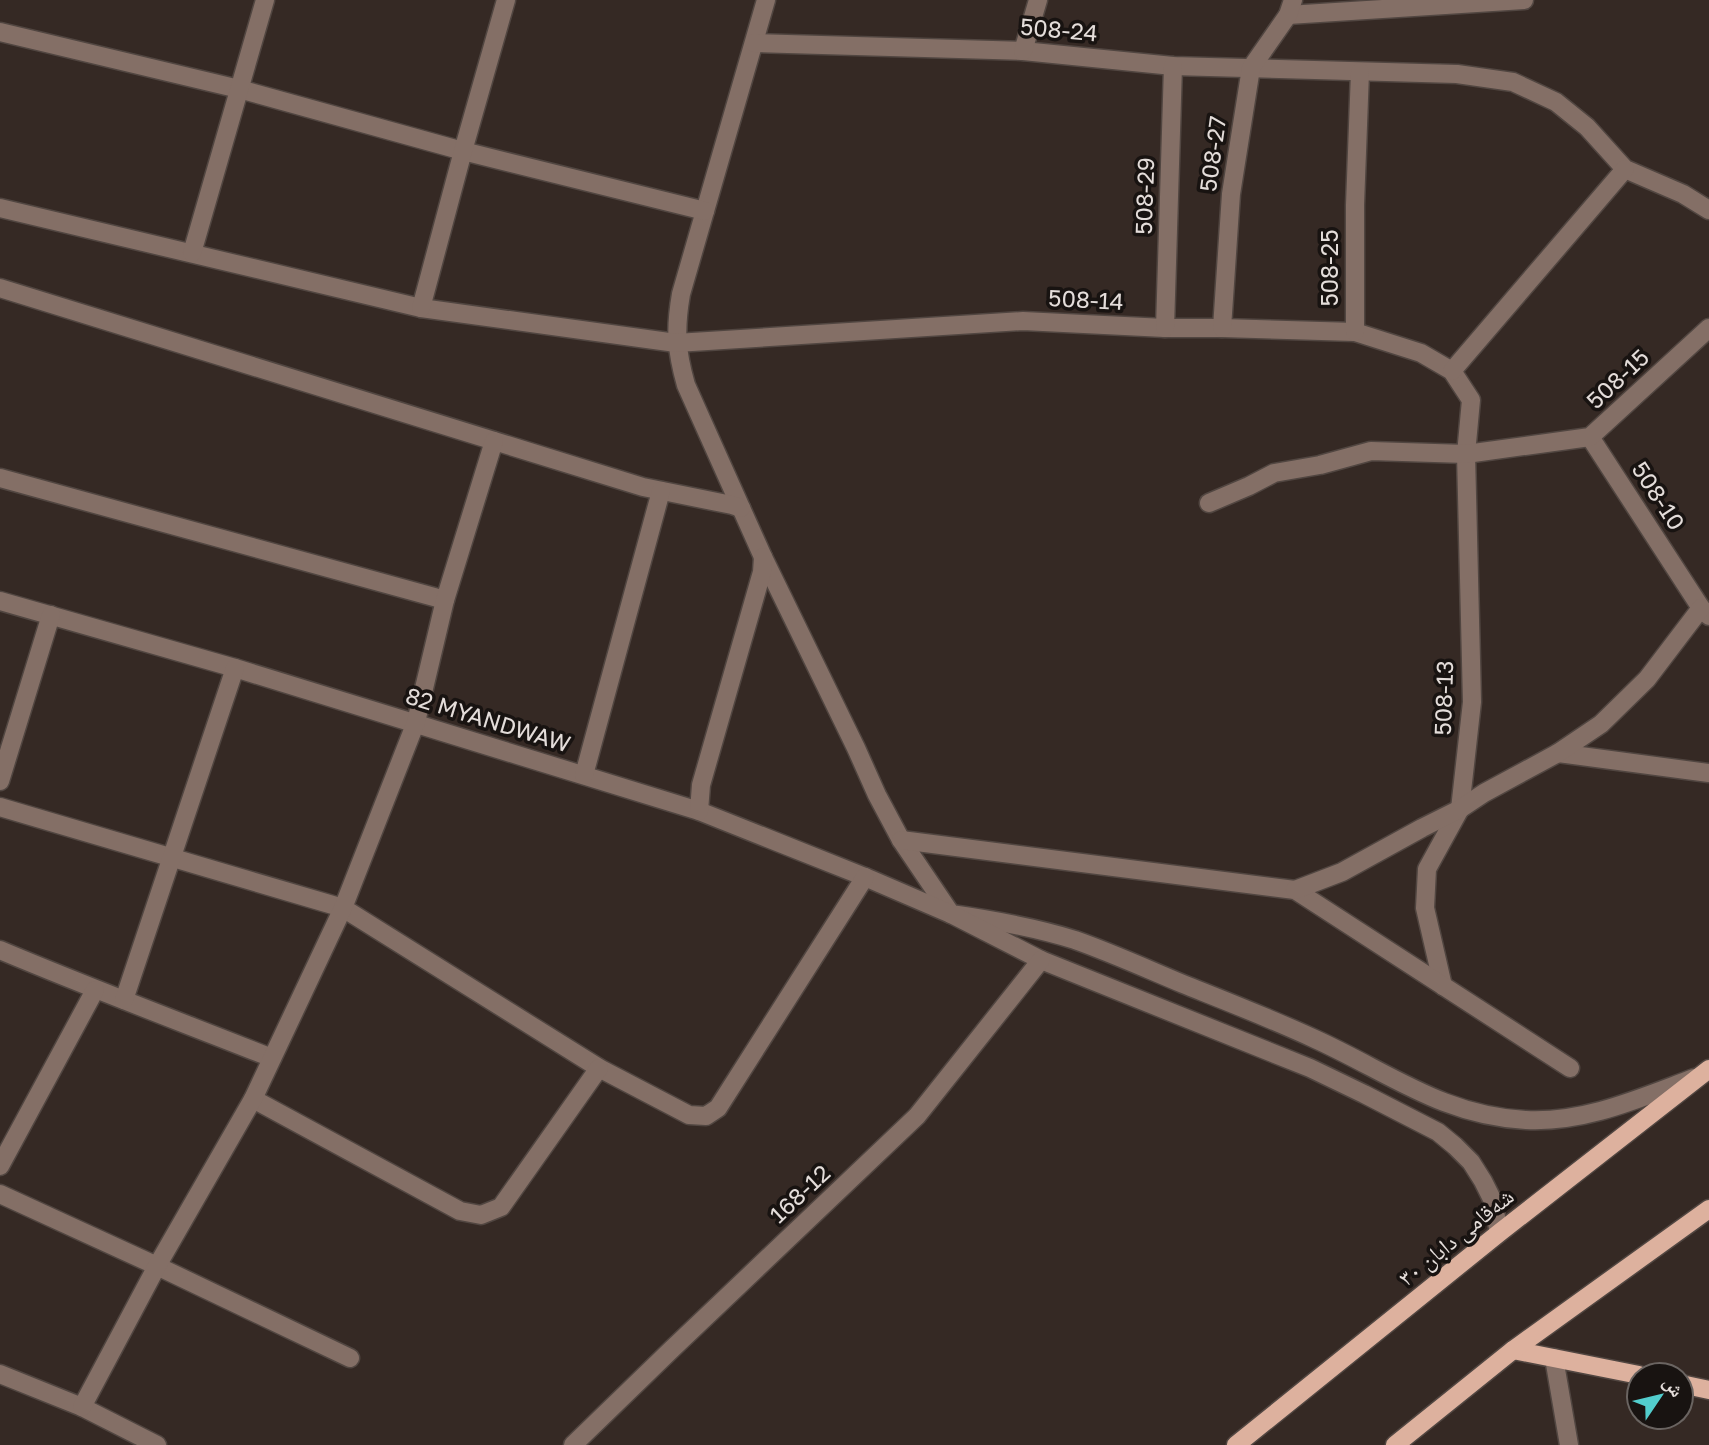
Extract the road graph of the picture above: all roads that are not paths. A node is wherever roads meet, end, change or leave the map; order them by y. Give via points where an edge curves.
1 (265, 0) edge
2 (506, 0) edge
3 (766, 0) edge
4 (1038, 0) edge
5 (1524, 0) edge
6 (1290, 8) edge
7 (0, 32) edge
8 (754, 43) junction
9 (1023, 51) junction
10 (1174, 65) junction
11 (1251, 68) junction
12 (1360, 72) junction
13 (239, 89) junction
14 (463, 151) junction
15 (1625, 169) junction
16 (0, 208) edge
17 (1709, 210) edge
18 (705, 211) junction
19 (192, 253) junction
20 (0, 288) edge
21 (421, 308) junction
22 (1165, 328) junction
23 (1223, 328) junction
24 (1709, 328) edge
25 (1355, 332) junction
26 (676, 343) junction
27 (1452, 372) junction
28 (1471, 400) joint
29 (1590, 437) junction
30 (494, 441) junction
31 (1466, 454) junction
32 (0, 478) edge
33 (661, 491) junction
34 (1209, 503) dead end
35 (741, 508) junction
36 (763, 557) junction
37 (445, 600) junction
38 (0, 601) edge
39 (1705, 612) edge
40 (51, 615) junction
41 (235, 668) junction
42 (416, 722) junction
43 (1558, 754) junction
44 (1709, 773) edge
45 (584, 775) junction
46 (0, 781) edge
47 (0, 807) edge
48 (1460, 809) junction
49 (699, 811) junction
50 (901, 840) junction
51 (172, 857) junction
52 (865, 877) junction
53 (1295, 890) junction
54 (343, 908) junction
55 (951, 914) junction
56 (0, 950) edge
57 (1041, 960) junction
58 (1443, 986) junction
59 (95, 990) junction
60 (124, 1000) junction
61 (272, 1058) junction
62 (599, 1068) junction
63 (1570, 1068) dead end
64 (1704, 1072) edge
65 (253, 1099) junction
66 (0, 1166) edge
67 (0, 1194) edge
68 (1709, 1209) edge
69 (1499, 1233) junction
70 (157, 1266) junction
71 (1513, 1350) junction
72 (351, 1358) dead end
73 (1554, 1358) junction
74 (1625, 1372) edge
75 (0, 1374) edge
76 (82, 1407) junction
77 (157, 1445) edge
78 (573, 1445) edge
79 (1236, 1445) edge
80 (1395, 1445) edge
81 (1569, 1445) edge

1 - 13 street
2 - 14 street
3 - 8 street
4 - 9 street
5 - 6 street
6 - 11 street, 508-27
7 - 13 street
8 - 9 street, 508-24
8 - 18 street
9 - 10 street, 508-24
10 - 11 street, 508-24
10 - 22 street, 508-29
11 - 12 street, 508-24
11 - 23 street, 508-27 via 1231,194
12 - 15 street, 508-24 via 1457,74 1513,82 1556,102 1587,127
12 - 25 street, 508-25
13 - 14 street
13 - 19 street
14 - 18 street
14 - 21 street
15 - 17 street
15 - 27 street
16 - 19 street, 508-14
18 - 26 street via 681,294
19 - 21 street, 508-14
20 - 30 street
21 - 26 street, 508-14
22 - 23 street, 508-14
22 - 26 street, 508-14 via 1023,321
23 - 25 street, 508-14
24 - 29 street, 508-15
25 - 27 street, 508-14 via 1421,353
26 - 35 street via 686,385
27 - 28 street, 508-14
28 - 31 street, 508-13
29 - 31 street, 508-15
29 - 39 street, 508-10
30 - 33 street
30 - 37 street
31 - 34 street, 508-15 via 1371,451 1273,473
31 - 48 street, 508-13 via 1472,702
32 - 37 street
33 - 35 street
33 - 45 street
35 - 36 street
36 - 49 street via 701,785
36 - 50 street
37 - 42 street
38 - 40 street, 82 MYANDWAW
39 - 43 street via 1601,724
40 - 41 street, 82 MYANDWAW
40 - 46 street
41 - 42 street, 82 MYANDWAW
41 - 51 street
42 - 45 street, 82 MYANDWAW
42 - 54 street
43 - 44 street
43 - 48 street
45 - 49 street, 82 MYANDWAW
47 - 51 street
48 - 53 street via 1342,872
48 - 58 street, 508-13 via 1427,869 1425,908
49 - 52 street, 82 MYANDWAW
50 - 53 street
50 - 55 street
51 - 54 street
51 - 60 street
52 - 55 street, 82 MYANDWAW
52 - 62 street via 718,1108 706,1116 689,1115
53 - 58 street
54 - 61 street
54 - 62 street
55 - 57 street
55 - 64 street via 1076,940 1296,1030 1422,1094 1491,1116 1528,1120 1599,1112
56 - 59 street
57 - 69 street via 1310,1068 1438,1132 1471,1162 1483,1181 1493,1201
57 - 78 street, 168-12 via 918,1116
58 - 63 street
59 - 60 street
59 - 66 street
60 - 61 street
61 - 65 street
62 - 65 street via 500,1207 481,1215 460,1211
64 - 69 main road, شەقامی دابان ٣٠
65 - 70 street
67 - 70 street
68 - 71 main road
69 - 79 main road, شەقامی دابان ٣٠
70 - 72 street
70 - 76 street
71 - 73 main road
71 - 80 main road
73 - 74 main road
73 - 81 street
75 - 76 street
76 - 77 street

